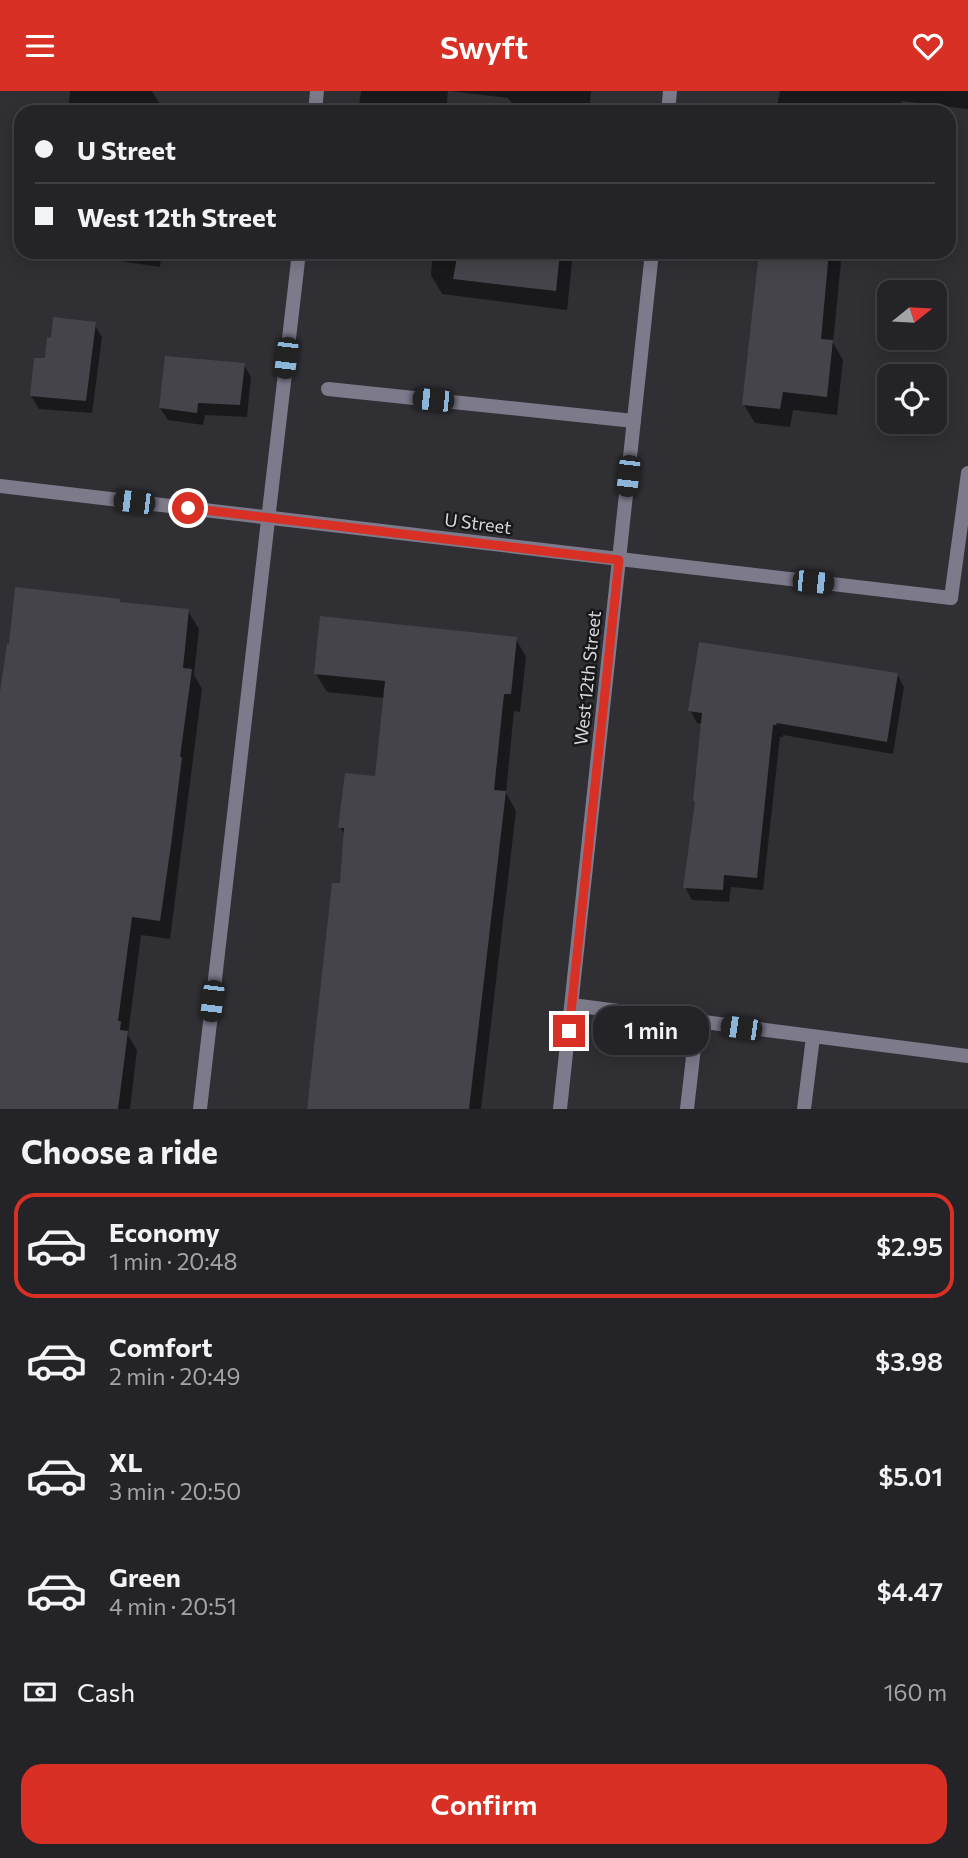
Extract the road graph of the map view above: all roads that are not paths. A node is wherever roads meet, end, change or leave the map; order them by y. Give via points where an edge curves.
1 (298, 259) edge
2 (651, 259) edge
3 (328, 389) dead end
4 (634, 421) junction
5 (968, 473) edge
6 (0, 486) edge
7 (268, 517) junction
8 (619, 560) junction
9 (572, 1005) junction
10 (697, 1022) junction
11 (813, 1037) junction
12 (968, 1056) edge
13 (200, 1109) edge
14 (561, 1109) edge
15 (687, 1109) edge
16 (804, 1109) edge

1 - 7 street
2 - 4 street, West 12th Street
3 - 4 street
4 - 8 street, West 12th Street
5 - 8 street, U Street via 951,598
6 - 7 street, U Street
7 - 8 street, U Street
7 - 13 street
8 - 9 street, West 12th Street
9 - 10 street
9 - 14 street, West 12th Street
10 - 11 street
10 - 15 street
11 - 12 street
11 - 16 street

